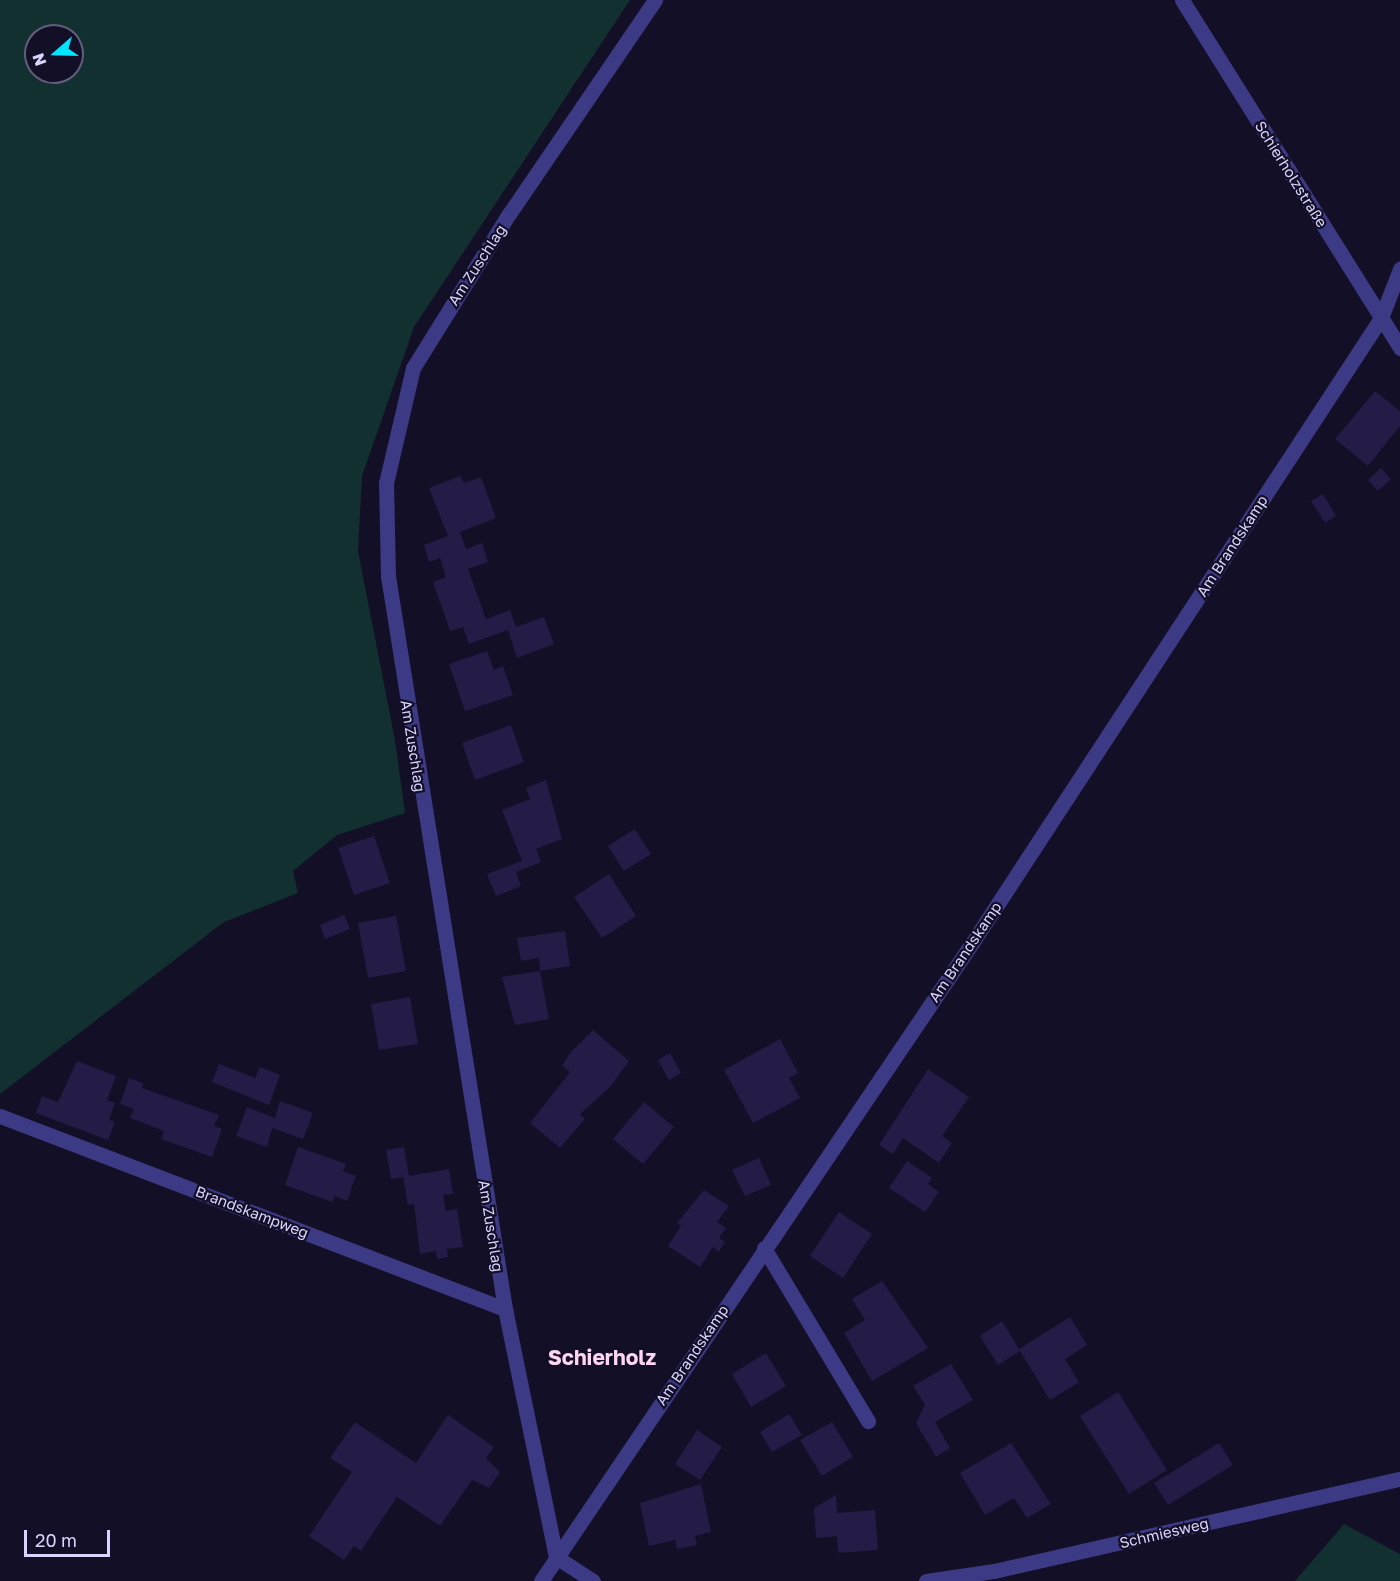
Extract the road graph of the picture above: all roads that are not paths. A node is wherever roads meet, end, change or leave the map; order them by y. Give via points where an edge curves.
1 (655, 0) edge
2 (1182, 0) edge
3 (1400, 268) edge
4 (1381, 318) junction
5 (1400, 348) edge
6 (0, 1116) edge
7 (764, 1248) junction
8 (505, 1309) junction
9 (868, 1420) dead end
10 (1400, 1479) edge
11 (556, 1557) junction
12 (541, 1581) edge
13 (593, 1581) edge
14 (926, 1581) edge

1 - 8 street, Am Zuschlag via 510,214 414,368 386,483 388,576 394,621
2 - 4 street, Schierholzstraße
3 - 4 street, Am Brandskamp
4 - 5 street, Schierholzstraße
4 - 7 street, Am Brandskamp via 972,943
6 - 8 street, Brandskampweg
7 - 9 street
7 - 11 street, Am Brandskamp
8 - 11 street, Am Zuschlag
10 - 14 street, Schmiesweg via 994,1571
11 - 12 street, Am Brandskamp
11 - 13 street

